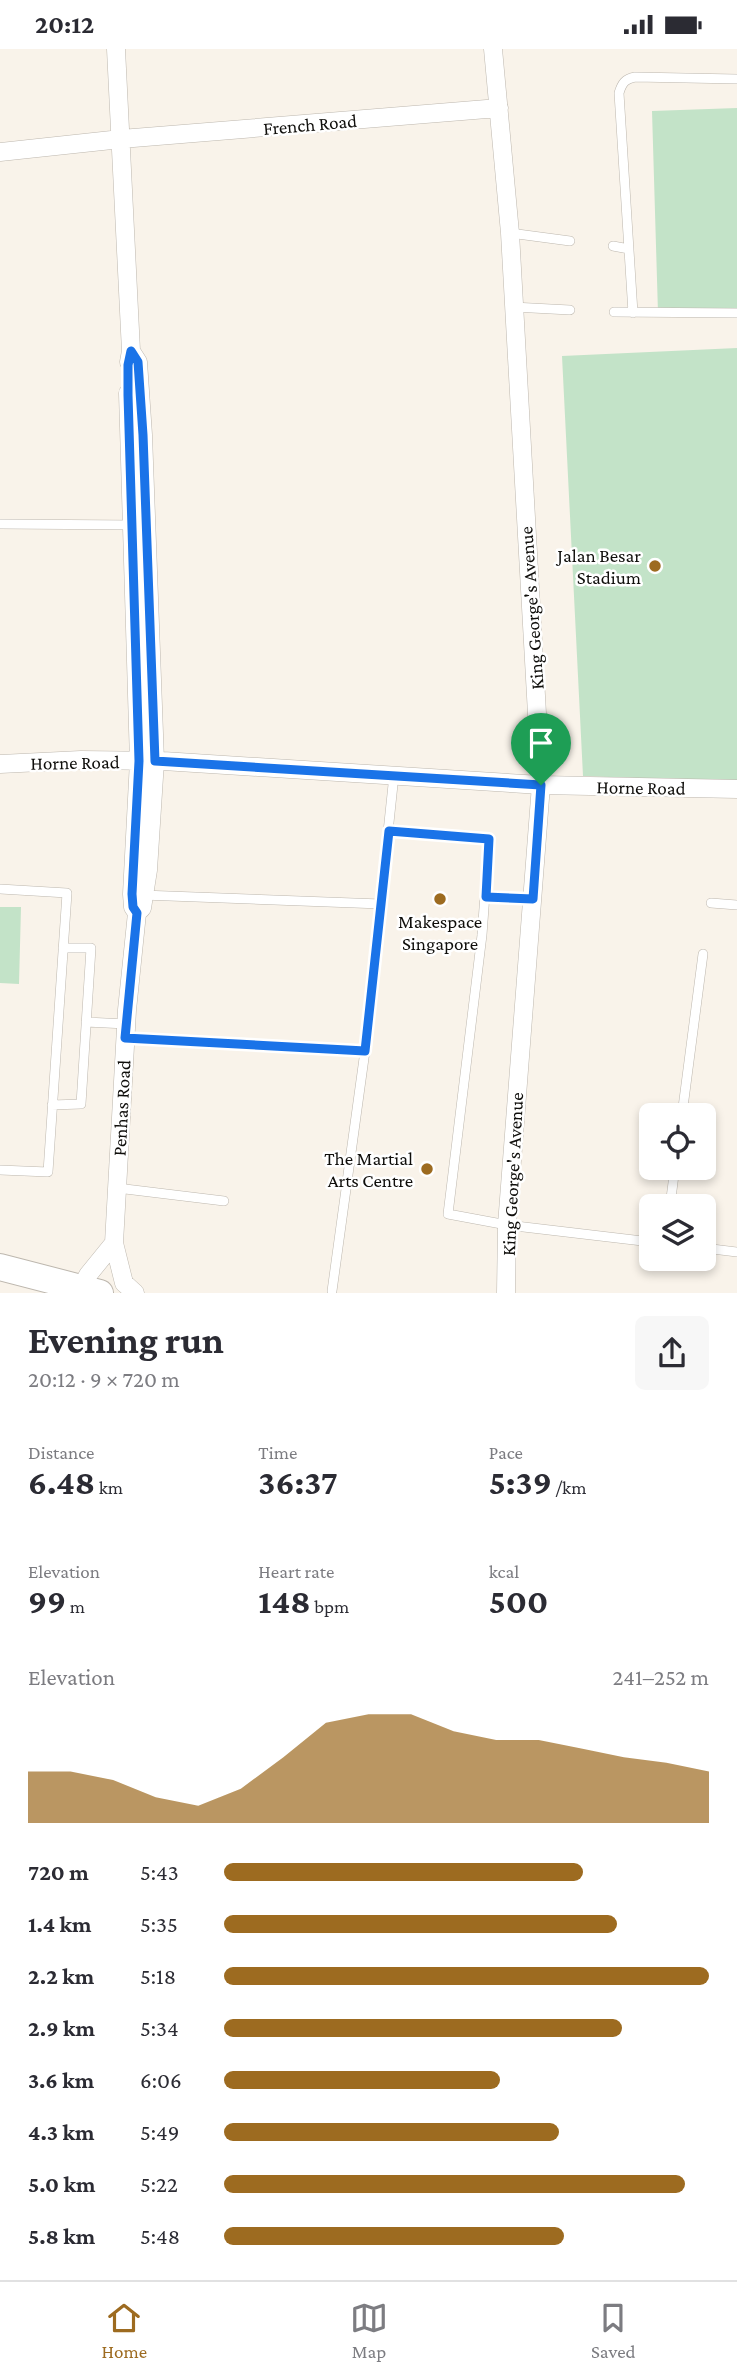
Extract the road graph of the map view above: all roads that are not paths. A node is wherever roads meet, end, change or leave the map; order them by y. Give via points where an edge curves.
1 (116, 49) edge
2 (493, 49) edge
3 (737, 79) edge
4 (499, 108) junction
5 (121, 139) junction
6 (0, 152) edge
7 (510, 233) junction
8 (570, 241) dead end
9 (613, 246) dead end
10 (629, 249) junction
11 (513, 307) junction
12 (570, 310) dead end
13 (614, 312) dead end
14 (634, 313) junction
15 (737, 313) edge
16 (0, 524) edge
17 (139, 525) junction
18 (147, 761) junction
19 (0, 764) edge
20 (394, 775) junction
21 (541, 785) junction
22 (737, 789) edge
23 (389, 831) junction
24 (0, 889) edge
25 (139, 895) junction
26 (486, 897) junction
27 (533, 899) junction
28 (382, 904) junction
29 (711, 904) dead end
30 (737, 905) edge
31 (63, 948) junction
32 (703, 954) dead end
33 (86, 1022) junction
34 (125, 1031) junction
35 (365, 1051) junction
36 (684, 1103) edge
37 (52, 1105) junction
38 (0, 1170) edge
39 (117, 1188) junction
40 (224, 1201) dead end
41 (507, 1225) junction
42 (639, 1241) edge
43 (114, 1243) junction
44 (716, 1249) edge
45 (737, 1252) edge
46 (0, 1267) edge
47 (91, 1291) edge
48 (332, 1291) edge
49 (135, 1293) edge
50 (506, 1293) edge

1 - 5 street
2 - 4 street, King George's Avenue
3 - 10 lane via 635,77 622,84
4 - 5 street, French Road
4 - 7 street, King George's Avenue
5 - 6 street, French Road
5 - 17 street via 128,365
7 - 8 lane
7 - 11 street, King George's Avenue
9 - 10 lane
10 - 14 lane
11 - 12 lane
11 - 21 street, King George's Avenue
13 - 14 lane
14 - 15 lane
16 - 17 lane
17 - 18 street
18 - 19 street, Horne Road
18 - 20 street, Horne Road
18 - 25 street
18 - 25 street via 152,808
20 - 21 street, Horne Road
20 - 23 lane
21 - 22 street, Horne Road
21 - 27 street, King George's Avenue
23 - 26 lane via 489,839
23 - 28 lane
24 - 31 lane via 67,893
25 - 28 lane
25 - 34 street, Penhas Road via 133,907 137,913
26 - 27 lane
26 - 41 lane via 448,1214
27 - 41 street, King George's Avenue
28 - 35 lane
29 - 30 lane
31 - 33 lane via 90,948
31 - 37 lane
32 - 36 lane
33 - 34 lane
33 - 37 lane via 81,1104
34 - 35 lane
34 - 39 street, Penhas Road
35 - 48 lane
37 - 38 lane via 48,1172
39 - 40 lane
39 - 43 street, Penhas Road
41 - 42 lane
41 - 50 street, King George's Avenue
43 - 47 street via 88,1275
43 - 49 street, Penhas Road via 124,1283
44 - 45 lane
46 - 47 main road

